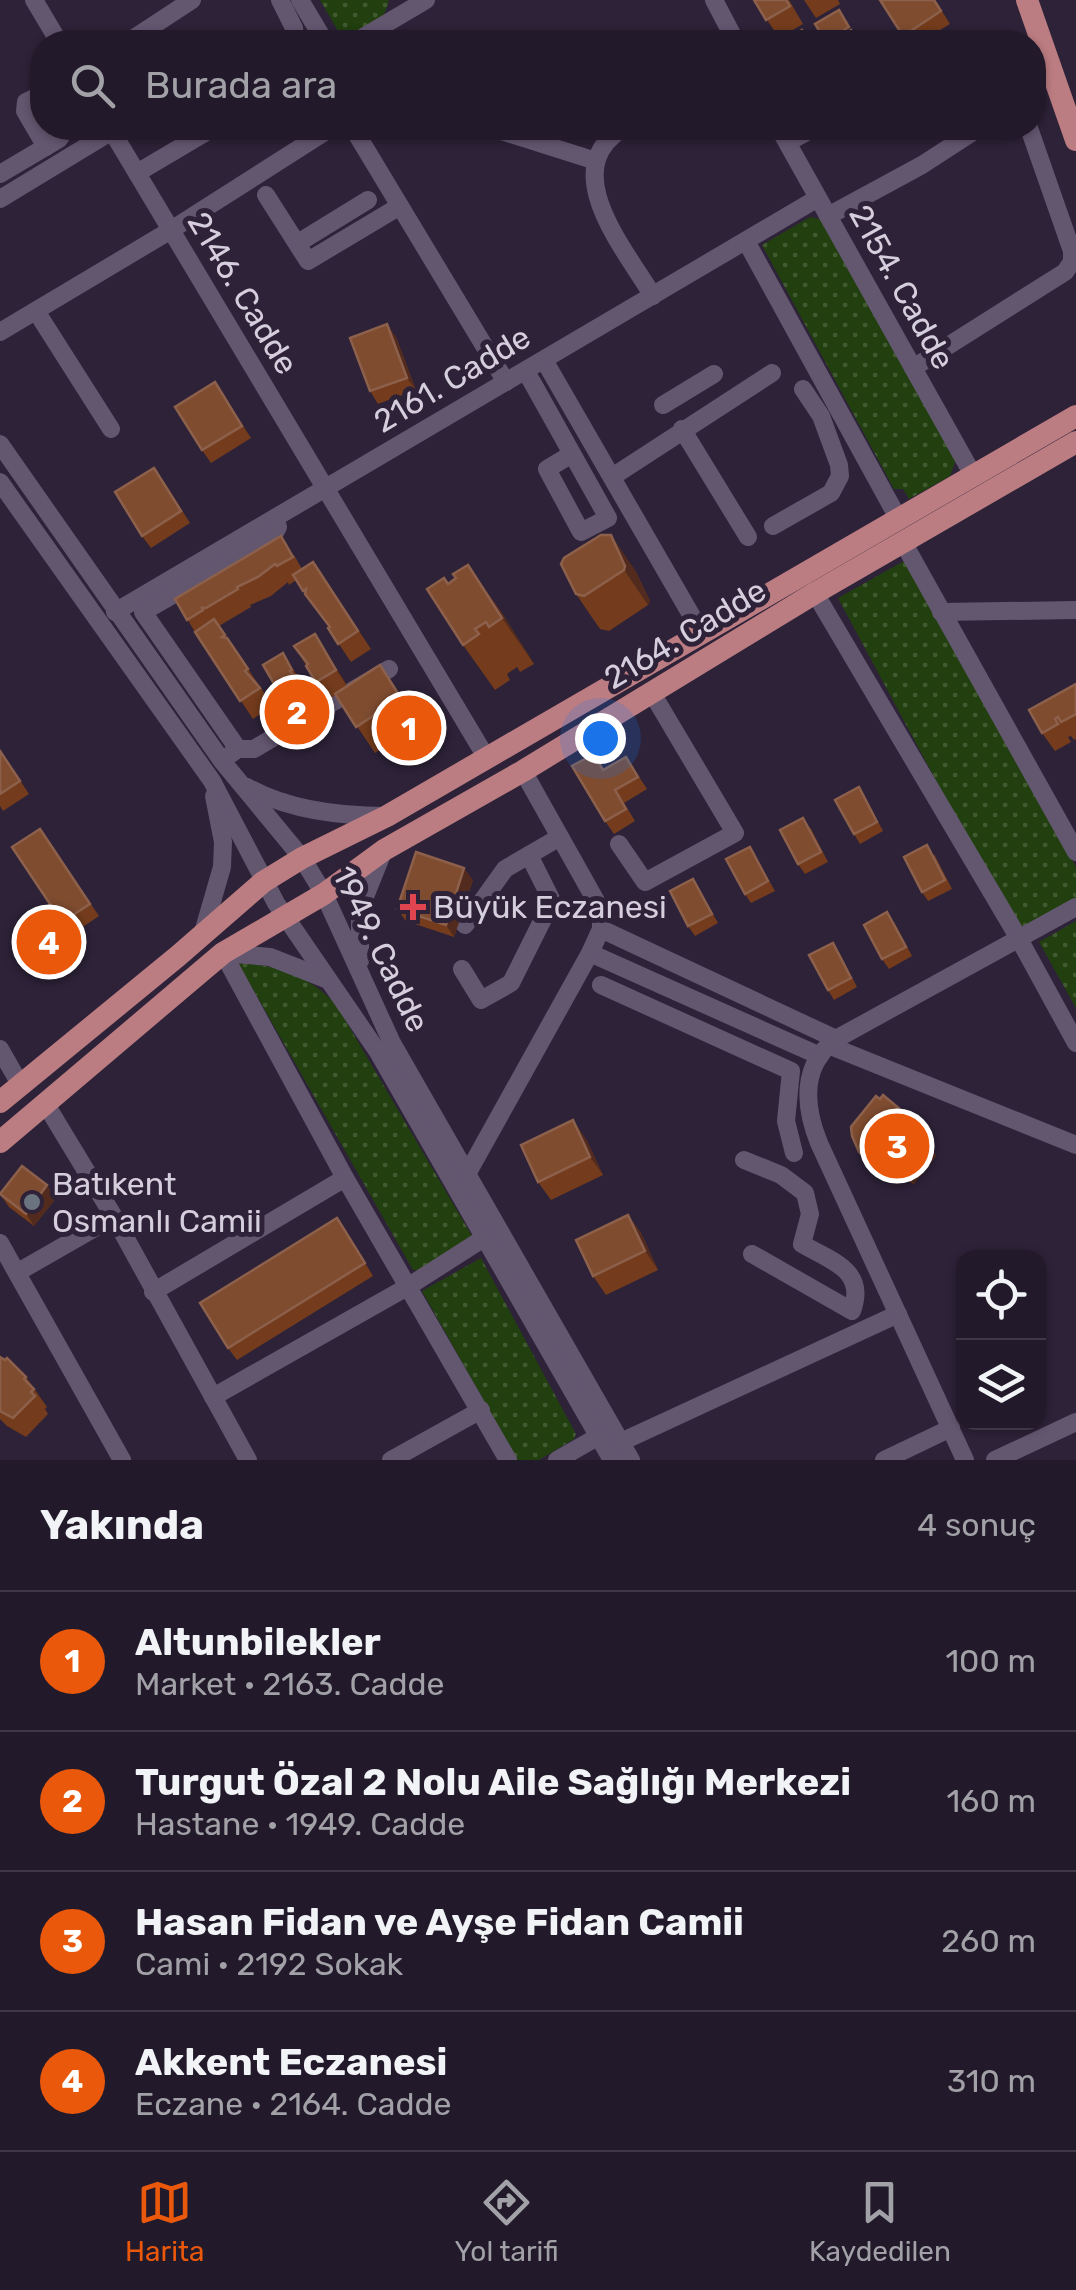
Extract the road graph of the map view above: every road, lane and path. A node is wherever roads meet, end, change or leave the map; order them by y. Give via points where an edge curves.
1 (34, 0) edge
2 (192, 0) edge
3 (280, 0) edge
4 (300, 0) edge
5 (426, 0) edge
6 (714, 0) edge
7 (1027, 0) edge
8 (397, 8) edge
9 (52, 30) edge
10 (146, 30) edge
11 (294, 30) edge
12 (319, 30) edge
13 (370, 30) edge
14 (730, 30) edge
15 (1038, 30) edge
16 (1046, 54) edge
17 (42, 140) edge
18 (57, 140) edge
19 (94, 140) edge
20 (118, 140) edge
21 (193, 140) edge
22 (312, 140) edge
23 (360, 140) edge
24 (530, 140) edge
25 (610, 140) edge
26 (787, 140) edge
27 (961, 140) edge
28 (1033, 140) edge
29 (1076, 140) edge
30 (46, 147) junction
31 (596, 161) junction
32 (137, 173) junction
33 (0, 174) edge
34 (266, 195) dead end
35 (818, 198) junction
36 (0, 199) edge
37 (368, 200) dead end
38 (400, 206) junction
39 (828, 216) junction
40 (171, 230) junction
41 (746, 240) junction
42 (298, 244) junction
43 (652, 296) junction
44 (36, 311) junction
45 (0, 332) edge
46 (544, 360) junction
47 (913, 368) junction
48 (525, 370) junction
49 (772, 373) dead end
50 (714, 374) dead end
51 (506, 382) junction
52 (688, 390) junction
53 (802, 390) dead end
54 (663, 405) dead end
55 (829, 412) junction
56 (704, 415) junction
57 (1076, 416) edge
58 (682, 428) junction
59 (111, 429) dead end
60 (1076, 442) edge
61 (0, 444) edge
62 (572, 454) dead end
63 (973, 475) junction
64 (612, 477) junction
65 (0, 482) edge
66 (325, 489) junction
67 (275, 518) junction
68 (772, 526) dead end
69 (901, 530) junction
70 (748, 537) dead end
71 (815, 593) junction
72 (1076, 610) edge
73 (144, 612) junction
74 (941, 612) junction
75 (119, 617) junction
76 (700, 632) junction
77 (388, 668) dead end
78 (652, 692) junction
79 (230, 755) junction
80 (486, 758) junction
81 (523, 771) junction
82 (212, 781) junction
83 (238, 782) junction
84 (386, 816) junction
85 (560, 836) junction
86 (619, 844) dead end
87 (384, 850) junction
88 (1076, 852) edge
89 (529, 855) junction
90 (302, 858) junction
91 (263, 882) junction
92 (324, 894) junction
93 (1076, 907) edge
94 (286, 918) junction
95 (465, 925) dead end
96 (600, 929) junction
97 (202, 936) junction
98 (1018, 937) junction
99 (223, 953) junction
100 (590, 953) junction
101 (462, 969) dead end
102 (330, 982) junction
103 (362, 982) junction
104 (601, 984) dead end
105 (1076, 1043) edge
106 (828, 1047) junction
107 (0, 1049) edge
108 (20, 1084) junction
109 (0, 1102) edge
110 (46, 1103) junction
111 (0, 1142) edge
112 (818, 1142) junction
113 (1076, 1145) edge
114 (794, 1153) junction
115 (744, 1160) dead end
116 (781, 1175) junction
117 (466, 1176) junction
118 (344, 1178) junction
119 (114, 1217) junction
120 (484, 1238) junction
121 (0, 1243) edge
122 (752, 1254) dead end
123 (18, 1272) junction
124 (409, 1286) junction
125 (154, 1292) junction
126 (898, 1314) junction
127 (213, 1398) junction
128 (481, 1410) junction
129 (1076, 1422) edge
130 (950, 1428) junction
131 (599, 1436) junction
132 (616, 1451) edge
133 (122, 1460) edge
134 (248, 1460) edge
135 (391, 1460) edge
136 (508, 1460) edge
137 (557, 1460) edge
138 (631, 1460) edge
139 (884, 1460) edge
140 (966, 1460) edge
141 (995, 1460) edge

1 - 9 street
2 - 10 street
3 - 11 street
4 - 12 street
5 - 8 street
6 - 14 street
7 - 15 main road
8 - 13 street
16 - 29 main road
17 - 30 street
18 - 30 street
19 - 36 street
20 - 32 street, 2146. Cadde
21 - 32 street
22 - 40 street
23 - 38 street
24 - 31 street
25 - 31 street
26 - 35 street, 2154. Cadde
27 - 39 street
28 - 47 street via 1072,251 1070,266
30 - 33 street
31 - 43 street via 599,205
32 - 40 street, 2146. Cadde
34 - 42 street
35 - 39 street, 2154. Cadde
35 - 41 street, 2161. Cadde
37 - 42 street
38 - 42 street via 308,261
38 - 51 street
39 - 47 street, 2154. Cadde
40 - 44 street
40 - 66 street, 2146. Cadde
41 - 43 street, 2161. Cadde
41 - 55 street
43 - 46 street, 2161. Cadde
44 - 45 street
44 - 59 street
46 - 48 street, 2161. Cadde
46 - 64 street
47 - 63 street, 2154. Cadde
48 - 51 street, 2161. Cadde
48 - 62 street
49 - 56 street
50 - 52 street
51 - 66 street, 2161. Cadde
52 - 54 street
52 - 56 street
53 - 55 street
55 - 68 street via 838,482
55 - 69 street
56 - 58 street
57 - 63 main road, 2164. Cadde
58 - 64 street
58 - 70 street
60 - 69 main road, 2164. Cadde
61 - 75 street, 1949. Cadde
63 - 69 main road, 2164. Cadde
64 - 76 street
65 - 82 street, 1949. Cadde
66 - 67 street, 2161. Cadde
66 - 80 street, 2146. Cadde
67 - 73 street via 272,538
67 - 75 street, 2161. Cadde
69 - 71 main road, 2164. Cadde
69 - 74 street
69 - 76 main road, 2164. Cadde
71 - 78 main road, 2164. Cadde
71 - 98 street
72 - 74 street
73 - 75 street
73 - 79 street
74 - 88 street
75 - 79 street, 1949. Cadde
76 - 80 main road, 2164. Cadde
77 - 79 street via 254,749
78 - 81 main road, 2164. Cadde
78 - 86 street via 735,833 645,882
79 - 83 street, 1949. Cadde
80 - 84 main road, 2164. Cadde
81 - 85 street
81 - 87 main road, 2164. Cadde
82 - 91 street, 1949. Cadde
82 - 97 street via 222,868
83 - 84 street via 286,803 346,816
83 - 90 street, 1949. Cadde
84 - 90 main road, 2164. Cadde
85 - 89 street
85 - 96 street via 601,910
87 - 92 main road, 2164. Cadde
87 - 103 street via 360,910
89 - 95 street via 505,869
89 - 101 street via 552,901 512,983 481,1000
90 - 91 main road, 2164. Cadde
90 - 92 street, 1949. Cadde
91 - 94 street, 1949. Cadde
91 - 97 main road, 2164. Cadde
92 - 94 main road, 2164. Cadde
92 - 103 street, 1949. Cadde
93 - 98 street
94 - 99 main road, 2164. Cadde
94 - 102 street, 1949. Cadde
96 - 100 street
96 - 106 street
97 - 108 main road, 2164. Cadde
98 - 105 street
98 - 106 street
99 - 102 street via 270,957
99 - 110 main road, 2164. Cadde
99 - 118 street
100 - 106 street
100 - 117 street
102 - 120 street, 1949. Cadde via 378,1052
103 - 117 street, 1949. Cadde
104 - 114 street via 791,1071 786,1107
106 - 112 street via 808,1081 806,1104
106 - 113 street
107 - 108 street
108 - 109 main road, 2164. Cadde
110 - 111 main road, 2164. Cadde
110 - 119 street
112 - 114 street
112 - 126 street
114 - 116 street
115 - 116 street
116 - 122 street via 808,1200 802,1244 853,1278 852,1311
117 - 132 street, 1949. Cadde
118 - 124 street
118 - 125 street
119 - 123 street
119 - 125 street
120 - 124 street
120 - 131 street, 1949. Cadde
121 - 123 street
123 - 133 street
124 - 127 street
124 - 128 street
125 - 127 street
126 - 130 street
126 - 132 street
127 - 134 street
128 - 135 street
128 - 136 street
129 - 141 street
130 - 139 street
130 - 140 street
131 - 132 street, 1949. Cadde
131 - 137 street
132 - 138 street, 1949. Cadde

